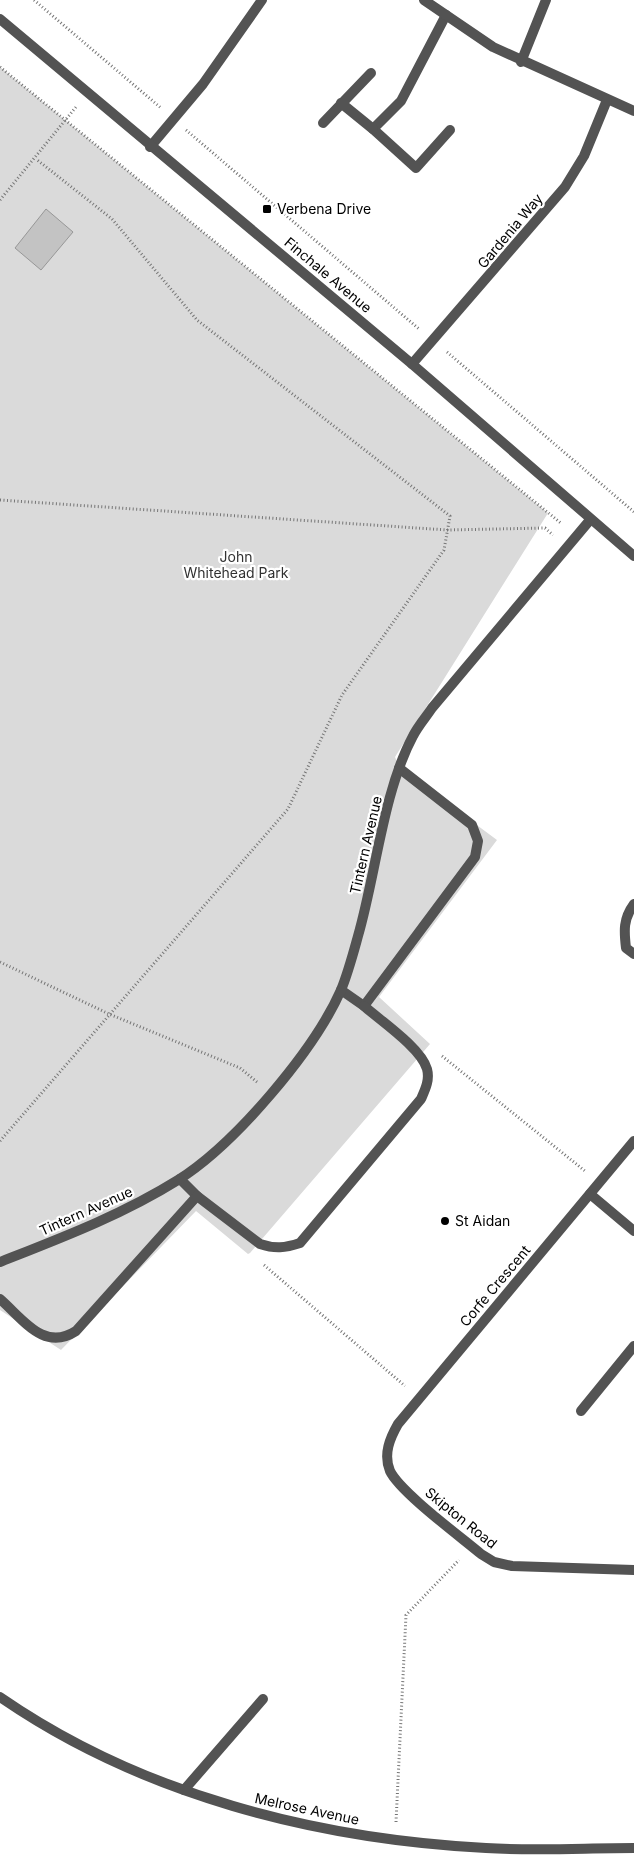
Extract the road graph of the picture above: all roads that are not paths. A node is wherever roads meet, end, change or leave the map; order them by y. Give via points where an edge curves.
1 (262, 0) edge
2 (424, 0) edge
3 (546, 0) edge
4 (446, 15) junction
5 (0, 19) edge
6 (522, 62) junction
7 (371, 73) dead end
8 (607, 100) junction
9 (341, 103) junction
10 (634, 111) edge
11 (323, 123) dead end
12 (373, 129) junction
13 (450, 130) dead end
14 (150, 147) junction
15 (412, 364) junction
16 (590, 520) junction
17 (634, 556) edge
18 (400, 768) junction
19 (634, 904) edge
20 (634, 954) edge
21 (341, 990) junction
22 (364, 1006) junction
23 (634, 1141) edge
24 (180, 1179) junction
25 (590, 1194) junction
26 (197, 1196) junction
27 (634, 1231) edge
28 (0, 1262) edge
29 (0, 1299) edge
30 (634, 1346) edge
31 (580, 1412) dead end
32 (387, 1453) joint
33 (634, 1570) edge
34 (0, 1697) edge
35 (263, 1699) dead end
36 (184, 1790) junction
37 (634, 1848) edge

1 - 14 street via 203,84
2 - 4 street
3 - 6 street
4 - 6 street
4 - 12 street via 401,101
5 - 14 street, Finchale Avenue
6 - 8 street
7 - 9 street
8 - 10 street
8 - 15 street, Gardenia Way via 584,156 565,187
9 - 11 street
9 - 12 street
12 - 13 street via 416,168
14 - 15 street, Finchale Avenue
15 - 16 street, Finchale Avenue
16 - 17 street, Finchale Avenue
16 - 18 street, Tintern Avenue via 563,543 432,708 413,736
18 - 21 street, Tintern Avenue via 358,936
18 - 22 street via 472,825 478,841 475,857
19 - 20 street via 624,926 626,948
21 - 22 street
21 - 24 street, Tintern Avenue via 311,1043 270,1094 221,1146
22 - 26 street via 418,1053 427,1069 427,1086 421,1099 300,1243 284,1248 260,1244
23 - 25 street, Corfe Crescent
24 - 26 street
24 - 28 street, Tintern Avenue via 130,1208
25 - 27 street
25 - 32 street, Corfe Crescent via 420,1398 390,1438
26 - 29 street via 76,1331 64,1339 38,1333
30 - 31 street
32 - 33 street, Skipton Road via 390,1471 402,1487 494,1562 512,1566
34 - 36 street, Melrose Avenue via 69,1739
35 - 36 street
36 - 37 street, Melrose Avenue via 236,1808 340,1832 395,1840 487,1848

